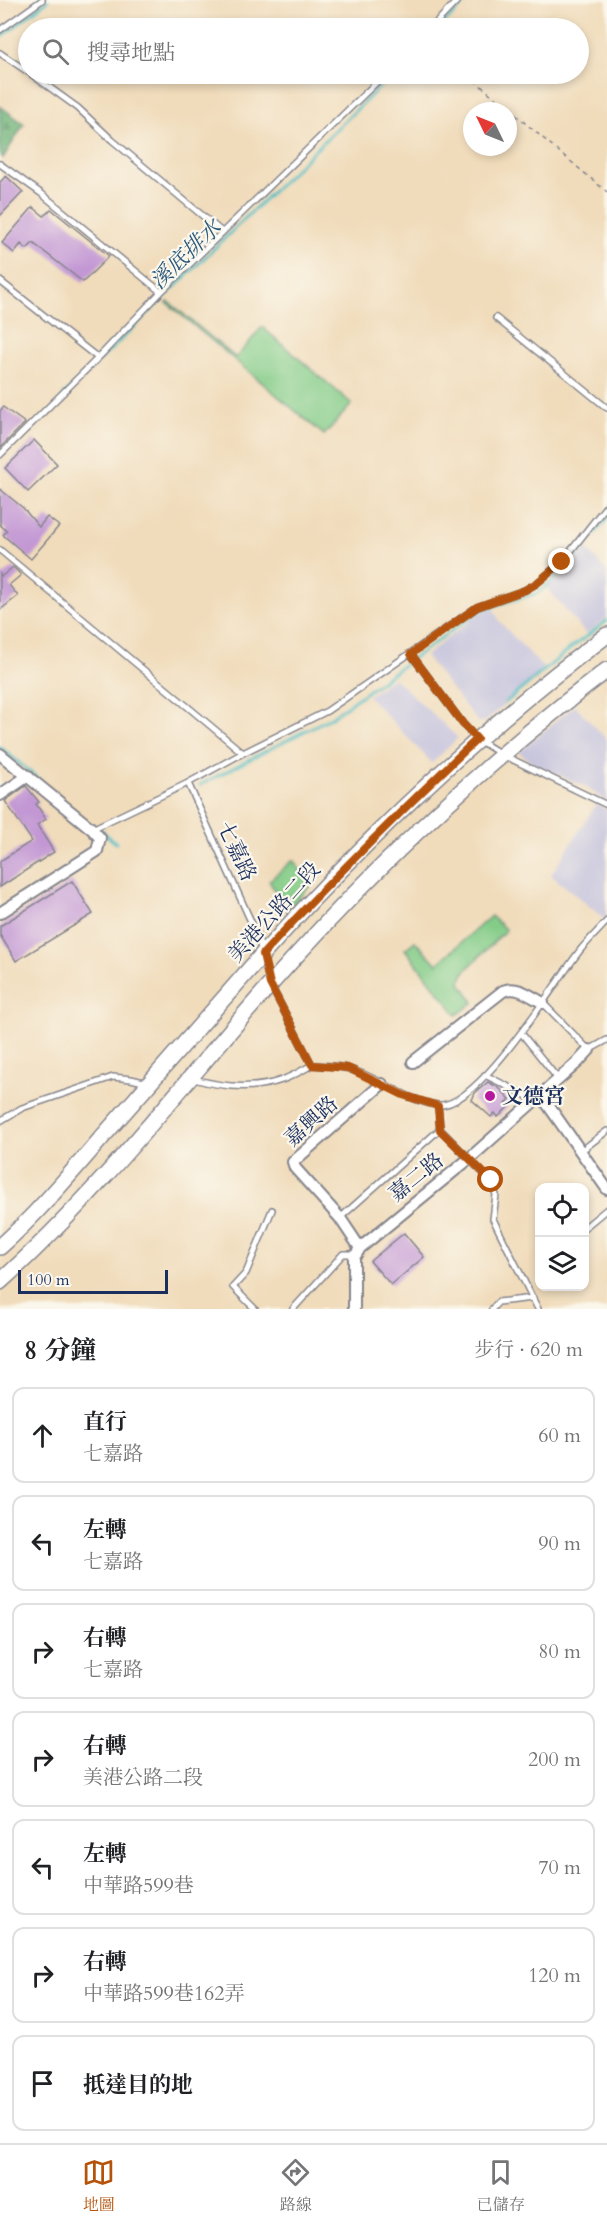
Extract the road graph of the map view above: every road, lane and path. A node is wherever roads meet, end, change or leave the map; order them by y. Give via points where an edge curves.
1 (42, 0) edge
2 (458, 0) edge
3 (441, 18) edge
4 (0, 30) edge
5 (0, 53) edge
6 (18, 65) edge
7 (45, 84) edge
8 (375, 84) edge
9 (479, 84) edge
10 (0, 164) edge
11 (607, 192) edge
12 (222, 232) junction
13 (0, 281) edge
14 (161, 292) junction
15 (496, 318) dead end
16 (98, 358) junction
17 (607, 408) edge
18 (0, 455) edge
19 (607, 505) edge
20 (0, 550) edge
21 (607, 635) edge
22 (411, 654) junction
23 (607, 670) edge
24 (477, 739) junction
25 (243, 753) junction
26 (0, 754) edge
27 (501, 754) junction
28 (28, 777) junction
29 (188, 783) junction
30 (0, 795) edge
31 (607, 805) edge
32 (92, 829) junction
33 (0, 913) edge
34 (607, 921) edge
35 (263, 954) junction
36 (270, 984) junction
37 (543, 1003) junction
38 (522, 1034) junction
39 (607, 1040) edge
40 (589, 1050) junction
41 (413, 1062) dead end
42 (312, 1065) junction
43 (485, 1075) junction
44 (189, 1078) junction
45 (559, 1080) junction
46 (150, 1084) junction
47 (382, 1084) junction
48 (538, 1098) junction
49 (438, 1106) junction
50 (0, 1121) edge
51 (440, 1130) junction
52 (607, 1131) edge
53 (581, 1151) junction
54 (470, 1158) junction
55 (607, 1189) edge
56 (607, 1209) edge
57 (272, 1210) dead end
58 (340, 1218) junction
59 (589, 1225) edge
60 (0, 1247) edge
61 (358, 1251) junction
62 (0, 1282) edge
63 (533, 1298) junction
64 (255, 1309) edge
65 (293, 1309) edge
66 (354, 1309) edge
67 (492, 1309) edge
68 (538, 1309) edge

1 - 4 lane
2 - 3 lane
5 - 6 lane
7 - 12 lane
8 - 12 lane
9 - 11 path
10 - 14 lane
12 - 14 lane
13 - 16 lane
14 - 16 lane
15 - 17 lane
16 - 18 lane
19 - 22 lane via 562,562 537,583 477,607
20 - 25 lane
21 - 24 main road, 美港公路二段
22 - 24 lane
22 - 25 lane via 327,711
23 - 27 main road
24 - 27 lane
24 - 35 main road, 美港公路二段 via 371,840
25 - 29 lane
26 - 28 street
27 - 31 lane
27 - 36 main road via 383,865
28 - 30 street
28 - 32 street
29 - 32 lane
29 - 35 lane, 七嘉路
32 - 33 street via 100,838 97,851
34 - 37 lane via 582,948
35 - 36 lane, 七嘉路
35 - 46 main road, 美港公路二段
36 - 42 lane, 七嘉路
36 - 44 main road
37 - 38 lane
37 - 40 lane
37 - 41 street via 519,990 503,991
38 - 43 lane
38 - 45 lane
39 - 40 lane
40 - 45 street, 嘉二路
42 - 44 lane via 282,1080 253,1086 214,1085
42 - 47 lane via 348,1068
43 - 48 lane
43 - 49 lane via 458,1100
44 - 62 main road via 97,1185
45 - 48 street, 嘉二路
46 - 50 lane via 113,1077 22,1108
46 - 60 main road, 美港公路二段
47 - 49 lane
47 - 58 street, 嘉興路 via 292,1162
48 - 53 street
48 - 54 street, 嘉二路
49 - 51 lane
51 - 54 lane
51 - 58 lane
52 - 53 lane
53 - 55 street
54 - 61 street, 嘉二路
54 - 63 lane via 491,1180 496,1195 493,1219
56 - 59 lane
57 - 64 lane via 246,1273 233,1287
58 - 61 street, 嘉興路
61 - 65 lane via 343,1254
61 - 66 street via 354,1258
63 - 67 lane via 498,1302
63 - 68 lane

